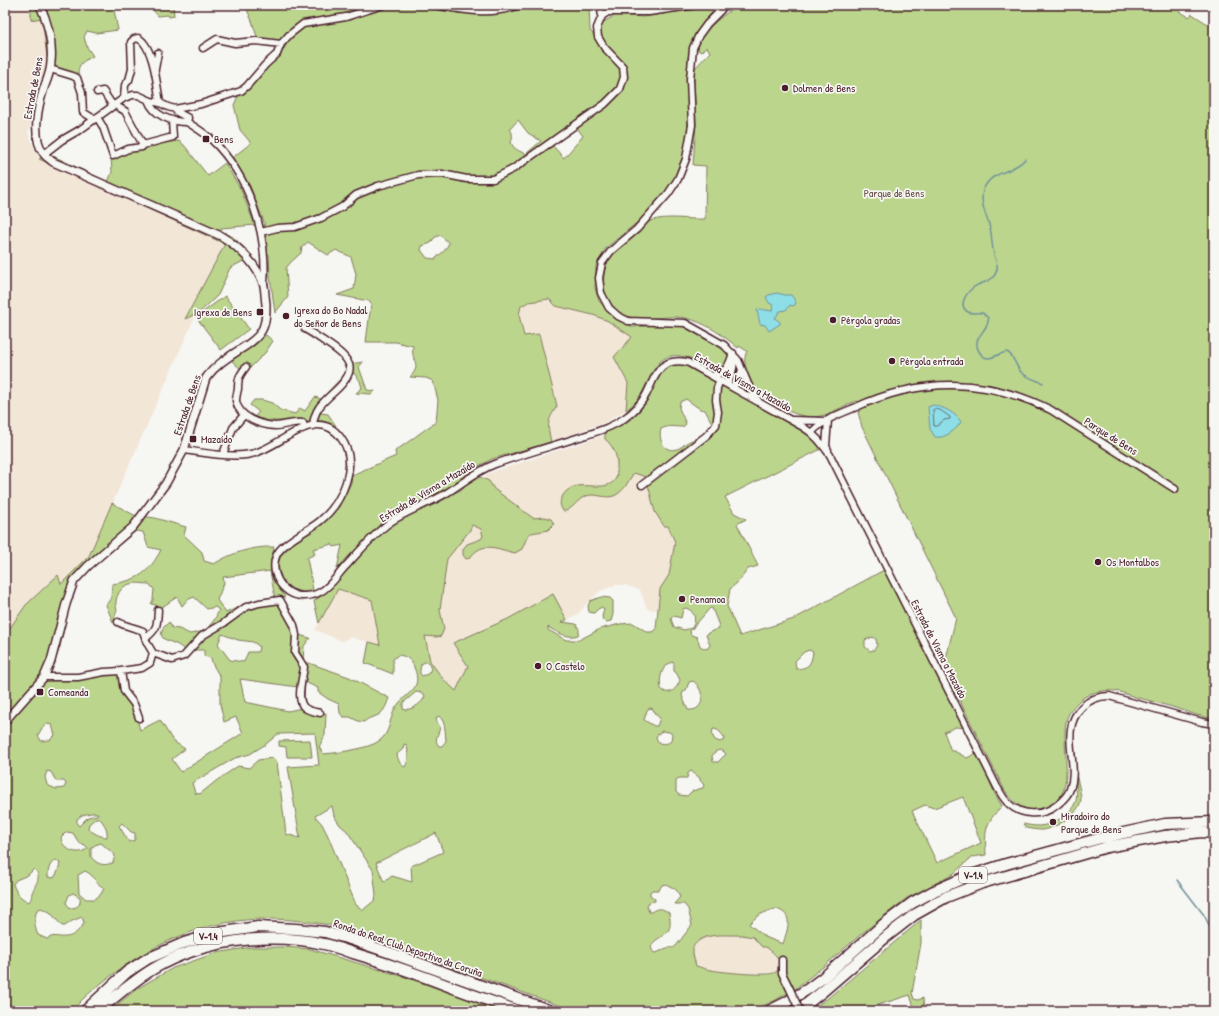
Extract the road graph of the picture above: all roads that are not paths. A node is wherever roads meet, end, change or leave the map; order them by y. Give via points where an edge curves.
1 (40, 5) edge
2 (383, 5) edge
3 (434, 5) edge
4 (519, 5) edge
5 (600, 5) edge
6 (696, 5) edge
7 (722, 5) edge
8 (602, 16) junction
9 (281, 44) junction
10 (202, 48) dead end
11 (158, 53) dead end
12 (50, 68) junction
13 (155, 69) junction
14 (97, 92) dead end
15 (124, 98) junction
16 (148, 100) junction
17 (160, 103) junction
18 (114, 105) junction
19 (175, 109) junction
20 (95, 118) junction
21 (172, 121) junction
22 (187, 122) junction
23 (143, 145) junction
24 (44, 154) junction
25 (262, 232) junction
26 (264, 259) junction
27 (251, 262) junction
28 (262, 271) junction
29 (305, 329) dead end
30 (733, 353) junction
31 (246, 367) dead end
32 (742, 368) junction
33 (712, 376) junction
34 (720, 380) junction
35 (730, 386) junction
36 (760, 404) junction
37 (244, 415) junction
38 (791, 420) junction
39 (827, 421) junction
40 (313, 426) junction
41 (304, 427) junction
42 (812, 432) junction
43 (184, 450) junction
44 (223, 454) junction
45 (830, 455) junction
46 (642, 485) dead end
47 (1175, 489) dead end
48 (285, 590) junction
49 (280, 600) junction
50 (158, 610) dead end
51 (118, 622) dead end
52 (146, 638) junction
53 (153, 653) junction
54 (122, 671) junction
55 (44, 677) junction
56 (320, 714) dead end
57 (138, 718) dead end
58 (5, 721) edge
59 (1214, 724) edge
60 (1214, 822) edge
61 (1214, 832) edge
62 (782, 960) dead end
63 (5, 1007) edge
64 (8, 1011) edge
65 (85, 1011) edge
66 (98, 1011) edge
67 (519, 1011) edge
68 (551, 1011) edge
69 (769, 1011) edge
70 (795, 1011) edge
71 (800, 1011) edge

1 - 12 street, Estrada de Bens via 50,36
2 - 9 street via 346,17 303,24
3 - 4 street via 488,11 510,9
5 - 8 street
6 - 8 street via 649,12 608,12
7 - 30 street via 721,10 703,29 693,48 690,79 692,125 686,159 678,179 637,228 611,251 602,263 599,278 601,293 609,308 628,322 685,323 724,345
8 - 25 street via 597,28 598,37 623,67 624,76 620,90 512,169 493,179 467,179 442,174 418,175 356,195 342,207 321,218
9 - 10 street via 256,41 235,43 217,39
9 - 19 street via 277,54 241,91 201,104
11 - 13 street
12 - 20 street via 77,78 82,93 83,112
12 - 24 street, Estrada de Bens via 37,116 38,140
13 - 15 street via 143,41 134,39 131,42 132,69 125,85
13 - 17 street
14 - 18 street via 103,91
15 - 16 street via 138,95
15 - 18 street
16 - 17 street
16 - 21 street via 154,111
17 - 19 street
18 - 20 street
18 - 23 street via 125,111
19 - 22 street via 188,118
20 - 23 street via 103,127 113,156 128,148
20 - 24 street
21 - 22 street
21 - 23 street via 173,137
22 - 25 street via 212,140 234,168 252,203
24 - 27 street, Estrada de Bens via 53,162 221,236 231,242
25 - 26 street
26 - 27 street via 257,263
26 - 28 street
27 - 28 street, Estrada de Bens
28 - 43 street, Estrada de Bens via 266,322 253,341 219,364 206,378
29 - 40 street via 338,351 348,360 350,366 349,373 339,388 322,403 314,416
30 - 32 street
30 - 33 street via 726,370
30 - 35 street via 735,364
31 - 37 street via 239,376 236,397 236,403
32 - 35 street via 738,380
32 - 36 street
33 - 34 street, Estrada de Visma a Mazaído
33 - 48 street, Estrada de Visma a Mazaído via 687,362 667,363 658,370 638,407 620,421 587,435 485,468 447,493 410,510 388,524 321,591 301,596
34 - 35 street, Estrada de Visma a Mazaído
34 - 46 street via 717,388 716,425
35 - 36 street, Estrada de Visma a Mazaído
36 - 38 street, Estrada de Visma a Mazaído
37 - 41 street via 248,419 275,426 297,422 303,423
37 - 44 street via 233,428
38 - 39 street, Parque de Bens
38 - 42 street, Estrada de Visma a Mazaído
39 - 42 street, Parque de Bens
39 - 45 street via 826,446
39 - 47 street, Parque de Bens via 879,397 901,390 943,384 983,387 1012,394 1051,410
40 - 41 street
40 - 48 street via 326,427 339,435 346,447 348,470 342,493 327,514 281,549 275,558 276,577
41 - 44 street via 254,454
42 - 45 street, Estrada de Visma a Mazaído
43 - 44 street
43 - 55 street, Estrada de Bens via 166,483 133,527 74,581
45 - 59 street, Estrada de Visma a Mazaído via 997,787 1012,807 1031,814 1039,814 1054,808 1063,800 1072,781 1071,725 1074,717 1086,703 1100,696 1109,696
48 - 49 street
49 - 53 street via 246,607 202,636 184,656 172,660
49 - 56 street via 294,625 295,652 304,667 300,687 302,705 305,709
50 - 52 street via 155,630
51 - 52 street via 143,631
52 - 53 street
53 - 54 street via 150,663 142,668
54 - 55 street via 78,677
54 - 57 street via 124,691 134,704
55 - 58 street, Estrada de Bens
60 - 69 highway, V-1.4 via 1165,824 1102,838 966,877 912,903 824,977
61 - 70 highway, V-1.4 via 1166,836 1107,847 982,883 946,897 914,914 822,992
62 - 71 street, bridge via 782,973
63 - 64 street
65 - 68 highway, Ronda do Real Club Deportivo da Coruña / V-1.4 via 127,972 147,959 184,943 217,933 258,927 325,932 339,936
66 - 67 highway, Ronda do Real Club Deportivo da Coruña / V-1.4 via 129,984 176,958 206,947 238,940 280,938 324,944 386,962

